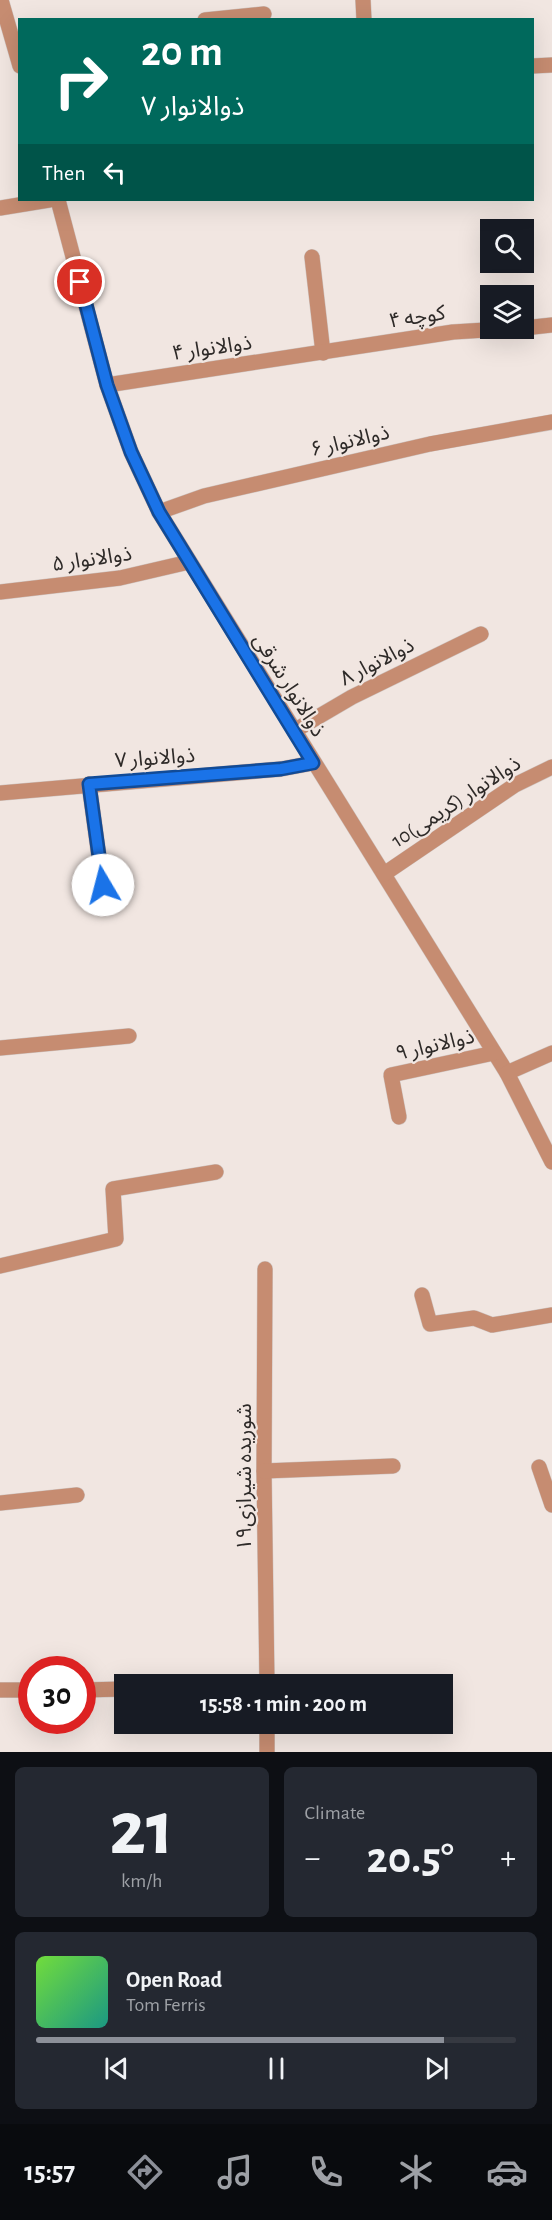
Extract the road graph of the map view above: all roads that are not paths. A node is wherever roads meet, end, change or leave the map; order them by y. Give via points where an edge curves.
1 (1, 0) edge
2 (363, 0) edge
3 (264, 14) dead end
4 (225, 18) edge
5 (364, 18) edge
6 (16, 39) edge
7 (552, 65) edge
8 (534, 66) edge
9 (43, 201) edge
10 (57, 201) edge
11 (0, 208) edge
12 (312, 257) dead end
13 (534, 328) edge
14 (551, 328) edge
15 (480, 332) edge
16 (323, 353) junction
17 (107, 385) junction
18 (552, 422) edge
19 (159, 512) junction
20 (189, 562) junction
21 (0, 592) edge
22 (481, 634) dead end
23 (294, 731) junction
24 (313, 763) junction
25 (552, 767) edge
26 (89, 784) junction
27 (0, 793) edge
28 (384, 874) junction
29 (103, 885) dead end
30 (129, 1036) dead end
31 (0, 1048) edge
32 (494, 1053) junction
33 (552, 1053) edge
34 (507, 1073) junction
35 (399, 1117) dead end
36 (552, 1162) edge
37 (216, 1172) dead end
38 (0, 1266) edge
39 (265, 1269) dead end
40 (422, 1295) dead end
41 (552, 1315) edge
42 (393, 1466) dead end
43 (539, 1467) dead end
44 (264, 1471) junction
45 (77, 1495) dead end
46 (0, 1503) edge
47 (552, 1505) edge
48 (267, 1674) edge
49 (114, 1689) edge
50 (0, 1690) edge
51 (18, 1690) edge
52 (96, 1690) edge
53 (267, 1734) edge
54 (267, 1752) edge

1 - 6 street
2 - 5 street
3 - 4 street
7 - 8 street
9 - 11 street
10 - 17 street, ذوالانوار شرقی
12 - 16 street
13 - 14 street
15 - 16 street, کوچه ۴ via 453,332
16 - 17 street, ذوالانوار ۴
17 - 19 street, ذوالانوار شرقی via 131,452
18 - 19 street, ذوالانوار ۶ via 430,444 204,496
19 - 20 street, ذوالانوار شرقی
20 - 21 street, ذوالانوار ۵ via 120,578
20 - 23 street, ذوالانوار شرقی
22 - 23 street, ذوالانوار ۸ via 352,697
23 - 24 street, ذوالانوار شرقی
24 - 26 street, ذوالانوار ۷
24 - 28 street, ذوالانوار شرقی
25 - 28 street, 10ذوالانوار (کریمی) via 515,785
26 - 27 street, ذوالانوار ۷
26 - 29 street
28 - 32 street, ذوالانوار شرقی
30 - 31 street
32 - 34 street, ذوالانوار شرقی
32 - 35 street, ذوالانوار ۹ via 391,1075
33 - 34 street
34 - 36 street, ذوالانوار شرقی
37 - 38 street via 113,1189 116,1239
39 - 44 street, شوریده شیرازی۱۹
40 - 41 street via 430,1324 474,1318 492,1325
42 - 44 street
43 - 47 street
44 - 48 street, شوریده شیرازی۱۹
45 - 46 street
49 - 52 street
50 - 51 street
53 - 54 street

